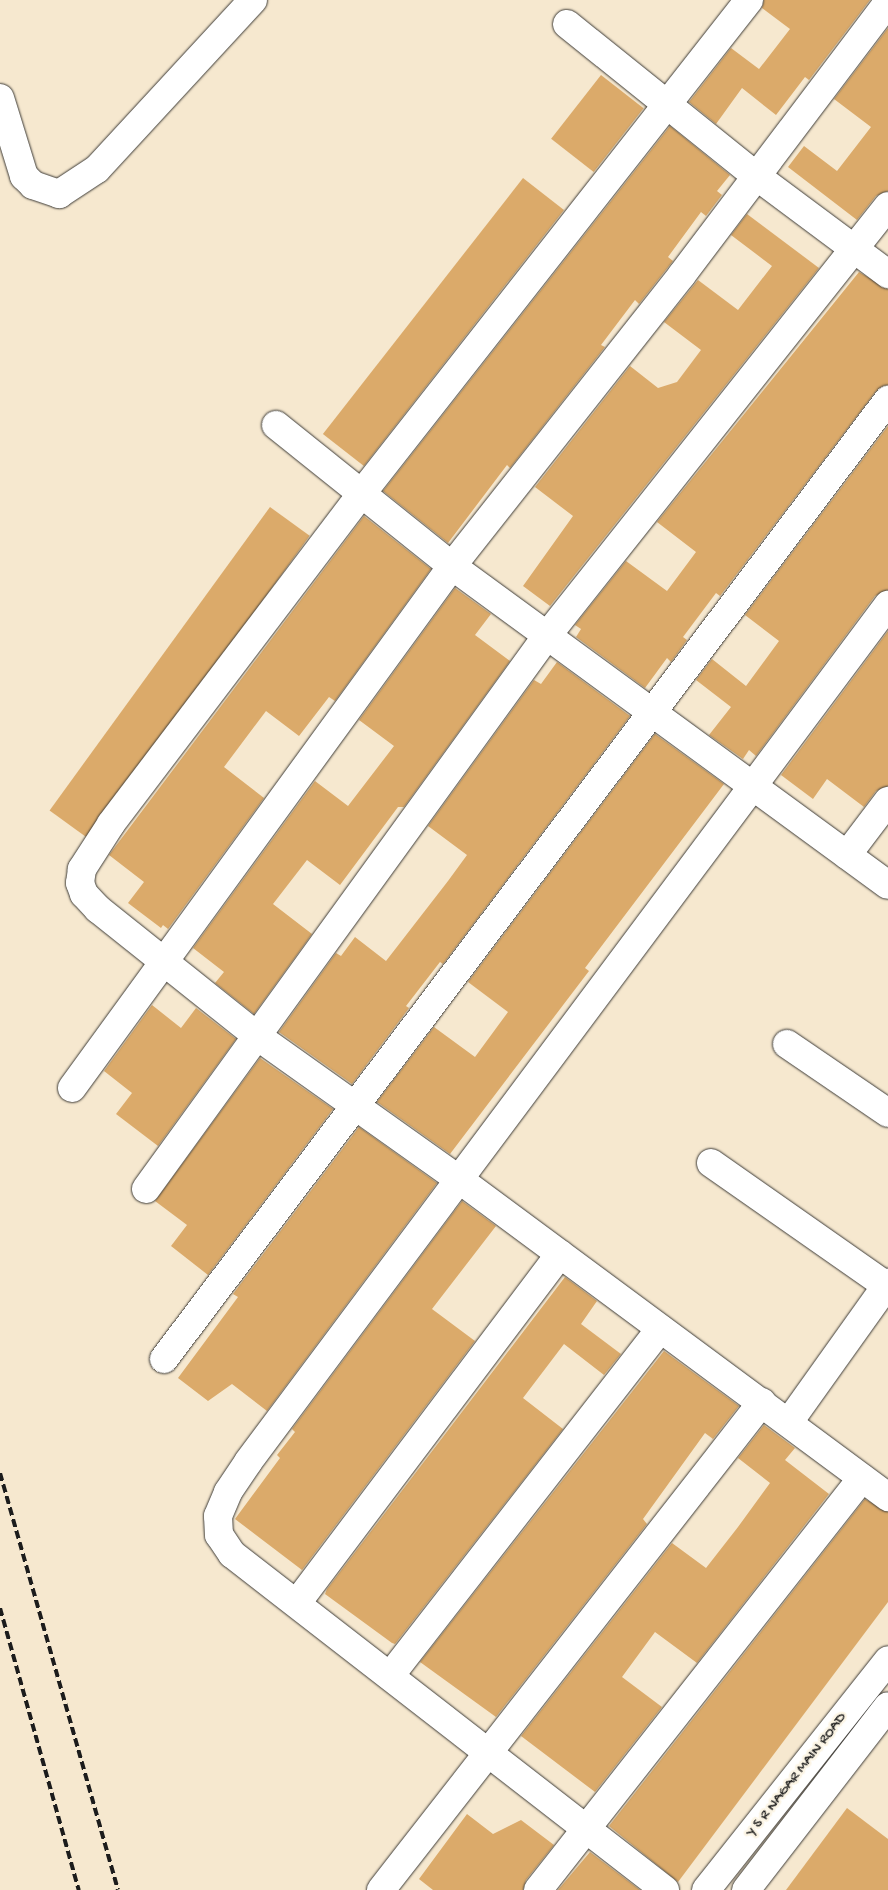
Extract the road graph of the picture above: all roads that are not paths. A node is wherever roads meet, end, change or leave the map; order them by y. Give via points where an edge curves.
1 (253, 0) edge
2 (749, 0) edge
3 (888, 2) edge
4 (567, 24) dead end
5 (0, 98) edge
6 (668, 106) junction
7 (755, 175) junction
8 (888, 206) edge
9 (855, 248) junction
10 (888, 274) edge
11 (888, 400) edge
12 (276, 425) dead end
13 (362, 493) junction
14 (452, 566) junction
15 (888, 605) edge
16 (546, 637) junction
17 (650, 714) junction
18 (751, 786) junction
19 (888, 801) edge
20 (847, 855) junction
21 (888, 885) edge
22 (162, 960) junction
23 (257, 1036) junction
24 (787, 1044) dead end
25 (72, 1088) dead end
26 (355, 1104) junction
27 (888, 1113) edge
28 (711, 1163) dead end
29 (460, 1180) junction
30 (146, 1189) dead end
31 (560, 1254) junction
32 (887, 1285) edge
33 (660, 1329) junction
34 (164, 1359) dead end
35 (762, 1402) junction
36 (789, 1422) junction
37 (862, 1478) junction
38 (888, 1497) edge
39 (296, 1603) junction
40 (888, 1660) edge
41 (390, 1676) junction
42 (888, 1706) edge
43 (488, 1753) junction
44 (586, 1829) junction
45 (381, 1890) edge
46 (538, 1890) edge
47 (665, 1890) edge
48 (706, 1890) edge
49 (746, 1890) edge

1 - 5 street via 97,169 59,194 33,185 24,176
2 - 6 street
3 - 7 street
4 - 6 street
6 - 7 street
6 - 13 street
7 - 9 street
7 - 14 street via 681,276
8 - 9 street
9 - 10 street
9 - 16 street
11 - 17 street
12 - 13 street
13 - 14 street
13 - 22 street via 111,824 82,869 80,882 84,894
14 - 16 street
14 - 22 street
15 - 18 street
16 - 17 street
16 - 23 street
17 - 18 street
17 - 26 street
18 - 20 street
18 - 29 street
19 - 20 street
20 - 21 street
22 - 23 street
22 - 25 street
23 - 26 street
23 - 30 street
24 - 27 street
26 - 29 street
26 - 34 street
28 - 32 street
29 - 31 street
29 - 39 street via 248,1462 228,1492 218,1516 219,1535 232,1554
31 - 33 street
31 - 39 street
32 - 36 street
33 - 35 street
33 - 41 street
35 - 36 street
35 - 43 street
36 - 37 street
37 - 38 street
37 - 44 street
39 - 41 street
40 - 48 street, Y S R NAGAR MAIN ROAD
41 - 43 street
42 - 49 street, Y S R NAGAR MAIN ROAD
43 - 44 street
43 - 45 street
44 - 46 street
44 - 47 street

